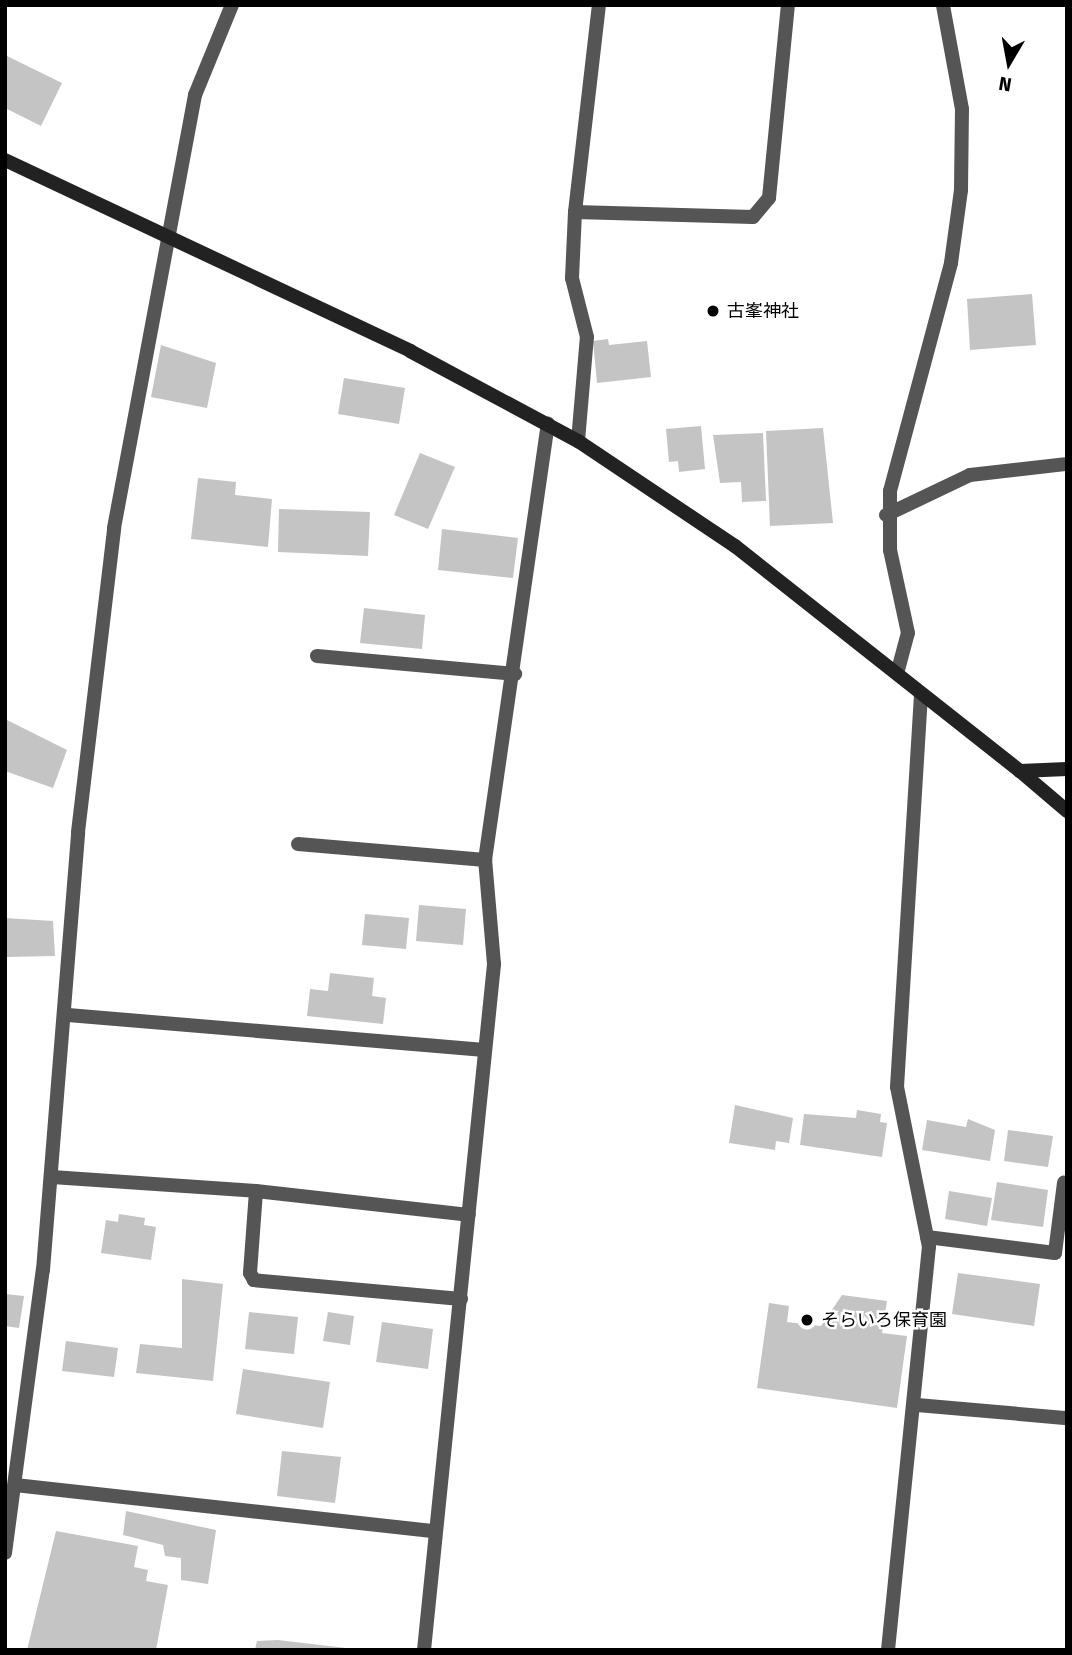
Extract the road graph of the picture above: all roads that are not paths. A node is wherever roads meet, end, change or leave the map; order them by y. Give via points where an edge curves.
1 (232, 5) edge
2 (599, 5) edge
3 (788, 5) edge
4 (943, 5) edge
5 (5, 160) edge
6 (575, 212) junction
7 (166, 237) junction
8 (548, 424) junction
9 (578, 441) junction
10 (1067, 464) edge
11 (886, 515) junction
12 (317, 656) dead end
13 (898, 670) junction
14 (515, 674) junction
15 (921, 697) junction
16 (1067, 769) edge
17 (1020, 771) junction
18 (1067, 811) edge
19 (298, 844) dead end
20 (485, 860) junction
21 (68, 1015) junction
22 (485, 1050) junction
23 (52, 1177) junction
24 (1064, 1183) dead end
25 (256, 1191) junction
26 (469, 1215) junction
27 (927, 1237) junction
28 (461, 1299) junction
29 (917, 1405) junction
30 (1067, 1418) edge
31 (15, 1485) junction
32 (434, 1531) junction
33 (5, 1553) edge
34 (424, 1650) edge
35 (888, 1650) edge

1 - 7 street via 195,95
2 - 6 street
3 - 6 street via 769,198 753,218
4 - 11 street via 962,109 961,190 951,263
5 - 7 street
6 - 9 street via 572,278 587,337
7 - 8 street via 410,351
7 - 21 street via 114,528 78,832
8 - 9 street
8 - 14 street
9 - 13 street via 735,546
10 - 11 street via 970,475
11 - 13 street via 908,633
12 - 14 street
13 - 15 street
14 - 20 street
15 - 17 street
15 - 27 street via 897,1087
16 - 17 street
17 - 18 street
19 - 20 street
20 - 22 street via 494,964
21 - 22 street
21 - 23 street
22 - 26 street
23 - 25 street
23 - 31 street
24 - 27 street via 1055,1253
25 - 26 street
25 - 28 street via 254,1280
26 - 28 street
27 - 29 street
28 - 32 street
29 - 30 street
29 - 35 street
31 - 32 street
31 - 33 street
32 - 34 street

